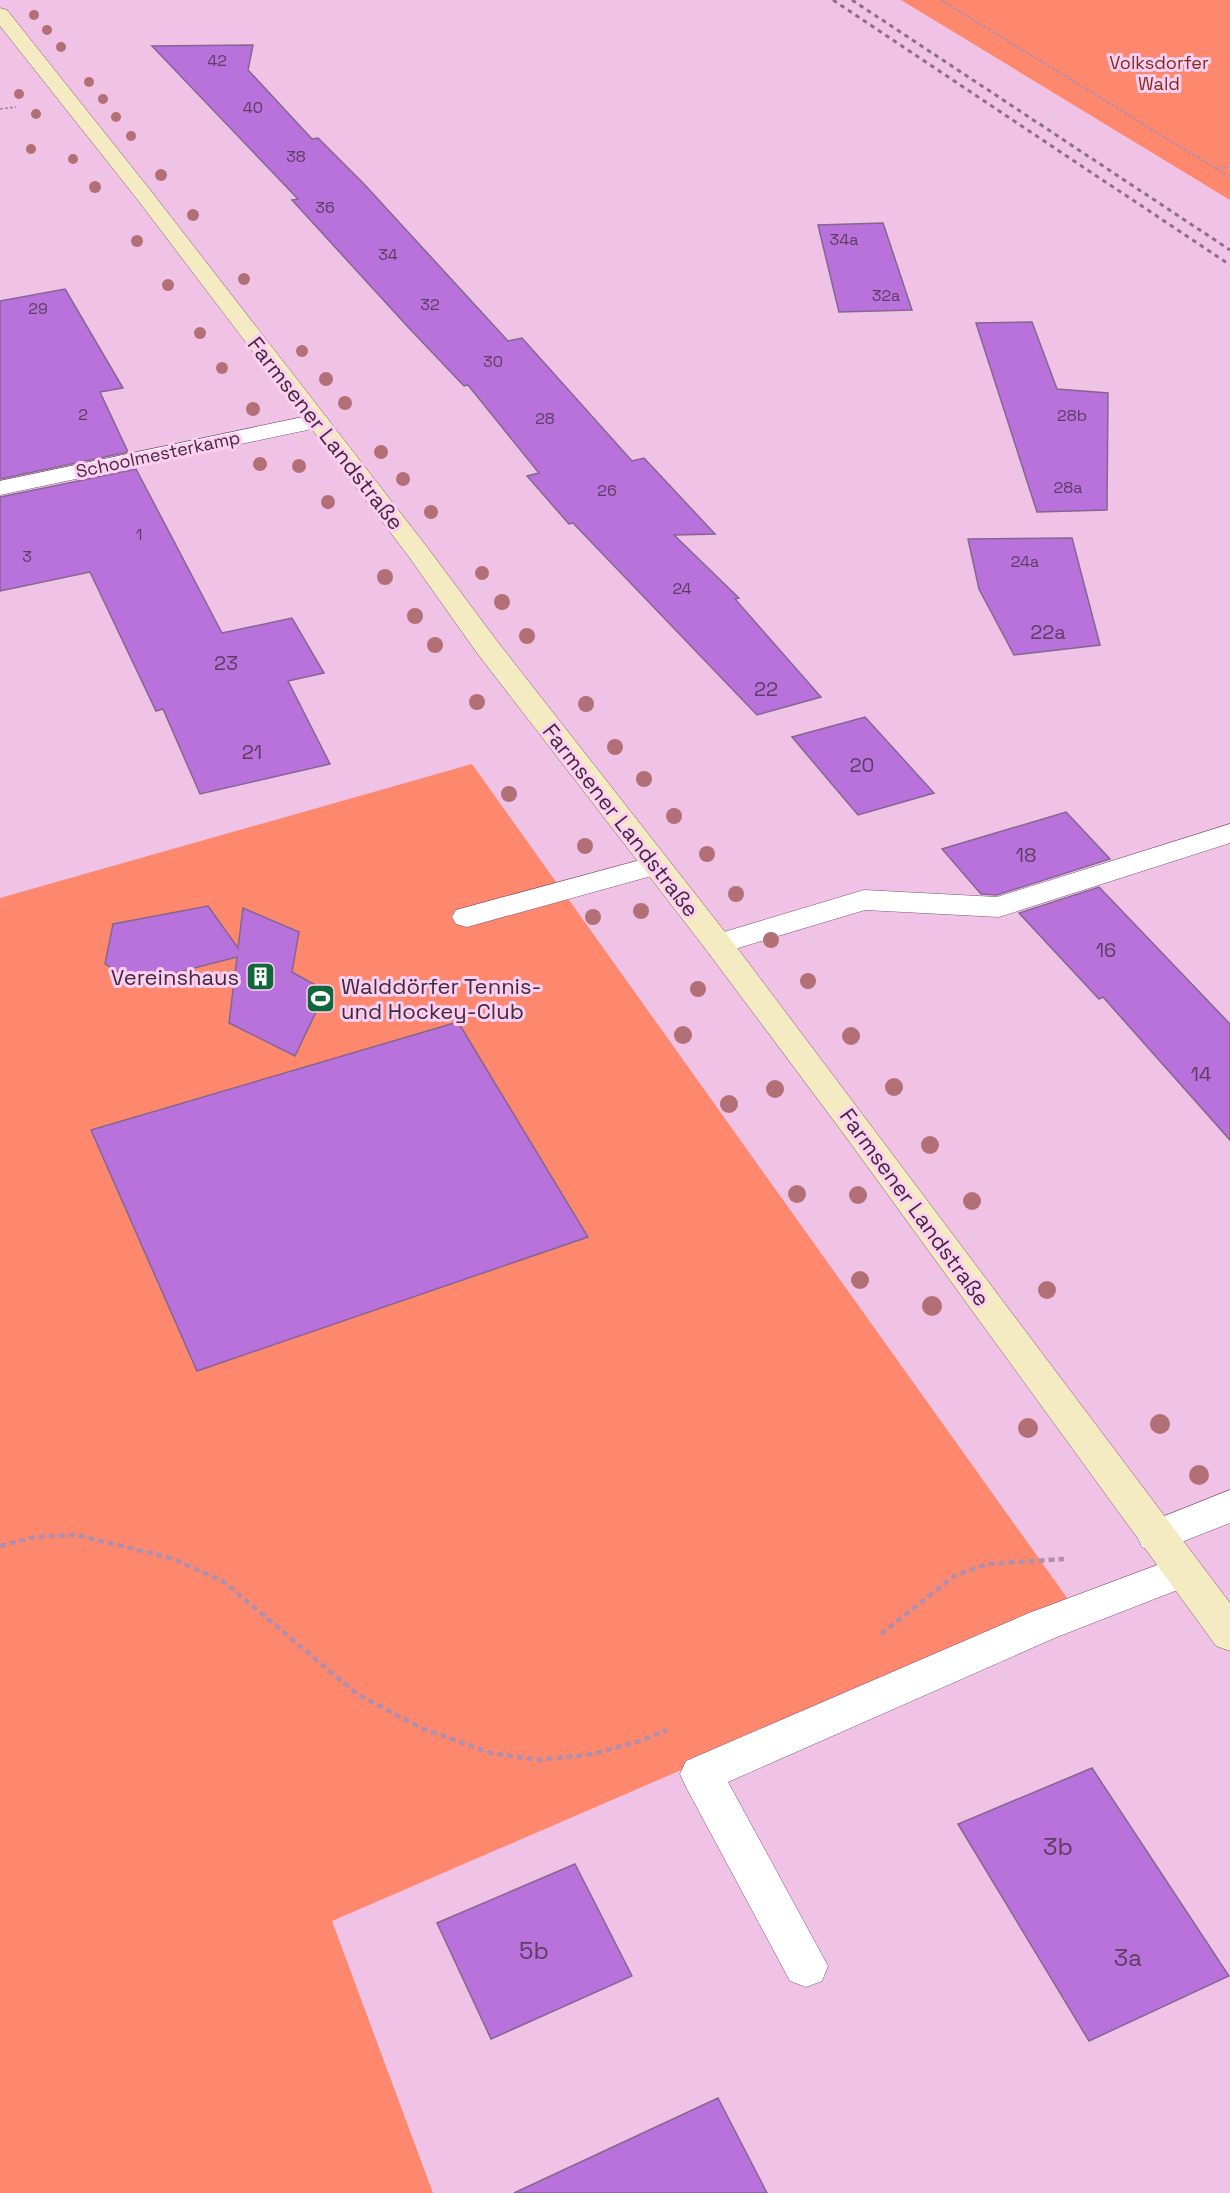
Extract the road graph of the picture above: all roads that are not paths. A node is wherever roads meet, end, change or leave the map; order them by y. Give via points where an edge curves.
1 (0, 14) edge
2 (317, 421) junction
3 (0, 488) edge
4 (1230, 833) edge
5 (654, 866) junction
6 (467, 917) dead end
7 (718, 944) junction
8 (1230, 1506) edge
9 (1156, 1536) junction
10 (1184, 1571) junction
11 (1230, 1634) edge
12 (806, 1966) dead end

1 - 2 main road, Farmsener Landstraße
2 - 3 street, Schoolmesterkamp
2 - 5 main road, Farmsener Landstraße
4 - 7 street via 999,907 864,900
5 - 6 street
5 - 7 main road, Farmsener Landstraße
7 - 9 main road, Farmsener Landstraße
8 - 9 street
9 - 10 main road, Farmsener Landstraße
10 - 11 main road, Farmsener Landstraße
10 - 12 street via 1043,1625 701,1774

